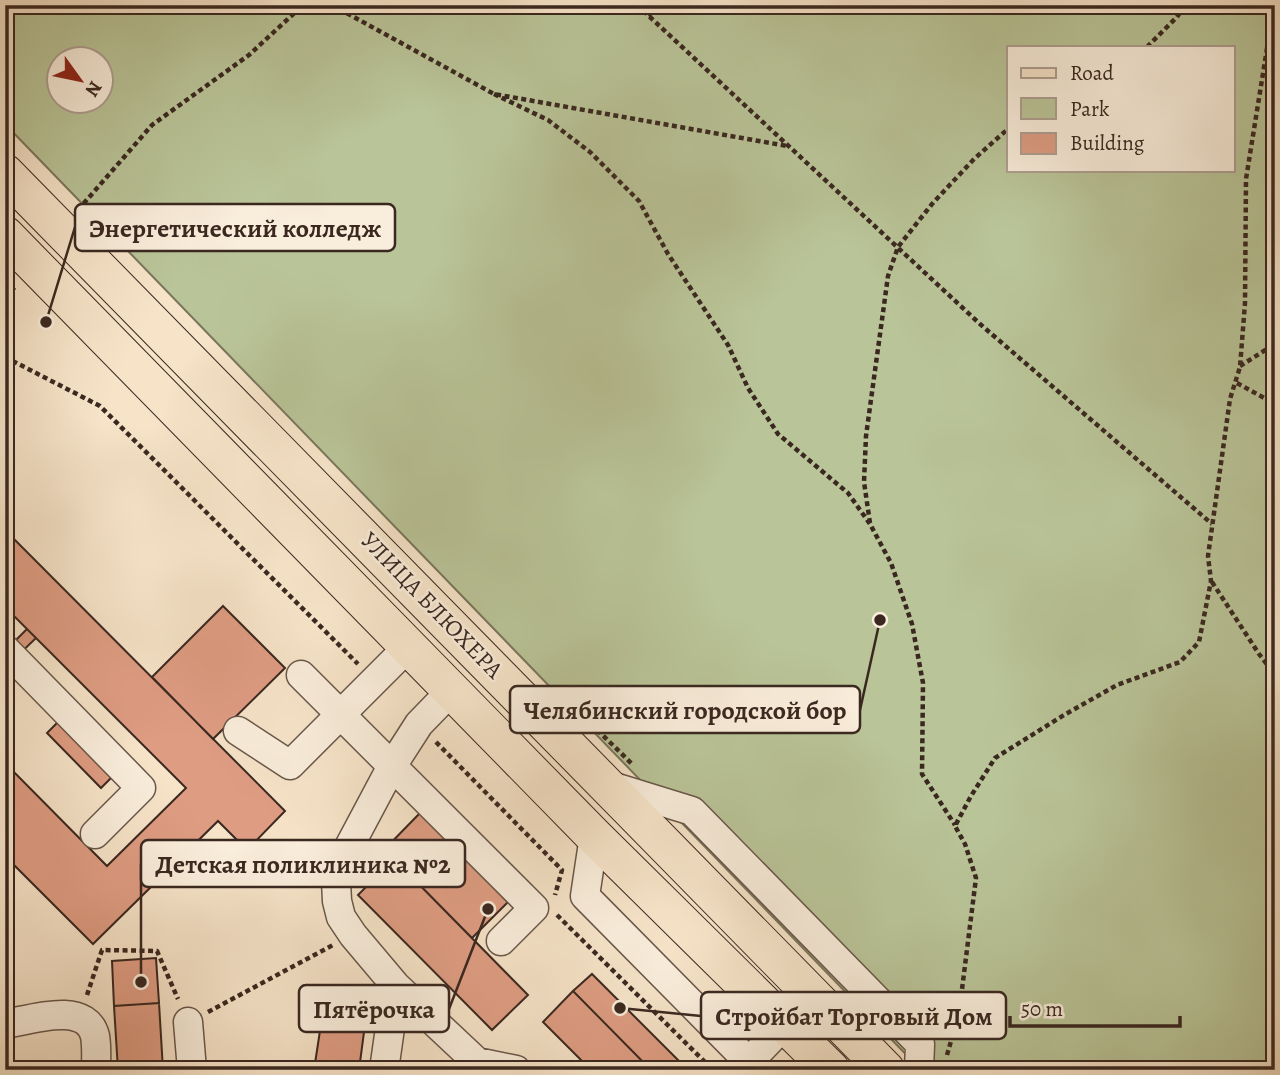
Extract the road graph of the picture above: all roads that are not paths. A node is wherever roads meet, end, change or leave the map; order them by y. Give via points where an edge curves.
1 (5, 173) edge
2 (5, 234) edge
3 (408, 647) junction
4 (5, 649) edge
5 (301, 675) dead end
6 (452, 691) junction
7 (340, 714) junction
8 (238, 731) dead end
9 (392, 766) junction
10 (608, 785) junction
11 (95, 834) dead end
12 (594, 836) junction
13 (501, 941) dead end
14 (396, 985) junction
15 (188, 1022) road end
16 (5, 1024) edge
17 (795, 1045) edge
18 (745, 1066) edge
19 (96, 1070) edge
20 (192, 1070) edge
21 (384, 1070) edge
22 (516, 1070) edge
23 (831, 1070) edge
24 (886, 1070) edge
25 (919, 1070) edge

1 - 10 main road, УЛИЦА БЛЮХЕРА
2 - 3 main road, УЛИЦА БЛЮХЕРА
3 - 6 main road, УЛИЦА БЛЮХЕРА
3 - 7 street
4 - 11 street via 141,788
5 - 7 street
6 - 9 street via 419,724
6 - 12 main road, УЛИЦА БЛЮХЕРА
7 - 8 street via 290,765
7 - 9 street
9 - 13 street via 534,908
9 - 14 street via 342,860 336,881 341,917
10 - 24 main road, УЛИЦА БЛЮХЕРА
10 - 25 street via 692,811 920,1044
12 - 17 main road, УЛИЦА БЛЮХЕРА
12 - 18 street via 585,896
14 - 21 street
14 - 22 street via 477,1062
15 - 20 street
16 - 19 street via 62,1014 80,1017 94,1034
17 - 18 street
17 - 23 main road, УЛИЦА БЛЮХЕРА

